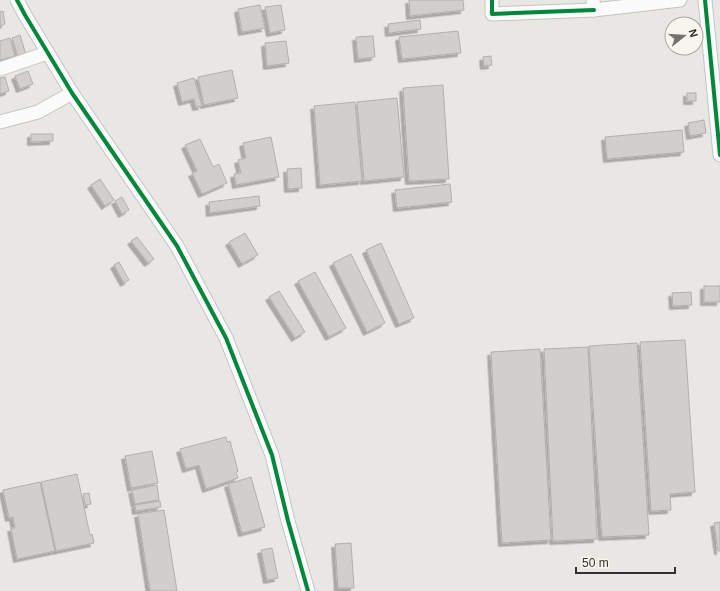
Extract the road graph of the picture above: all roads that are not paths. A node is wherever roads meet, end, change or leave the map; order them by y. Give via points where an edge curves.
1 (17, 0) edge
2 (492, 0) edge
3 (680, 0) edge
4 (705, 0) edge
5 (594, 5) edge
6 (47, 53) junction
7 (0, 69) edge
8 (72, 93) junction
9 (0, 122) edge
10 (720, 155) edge
11 (308, 591) edge

1 - 6 street
2 - 5 street via 492,14
3 - 5 street
4 - 10 street
6 - 7 street
6 - 8 street
8 - 9 street via 38,112
8 - 11 street via 177,246 226,338 272,455

